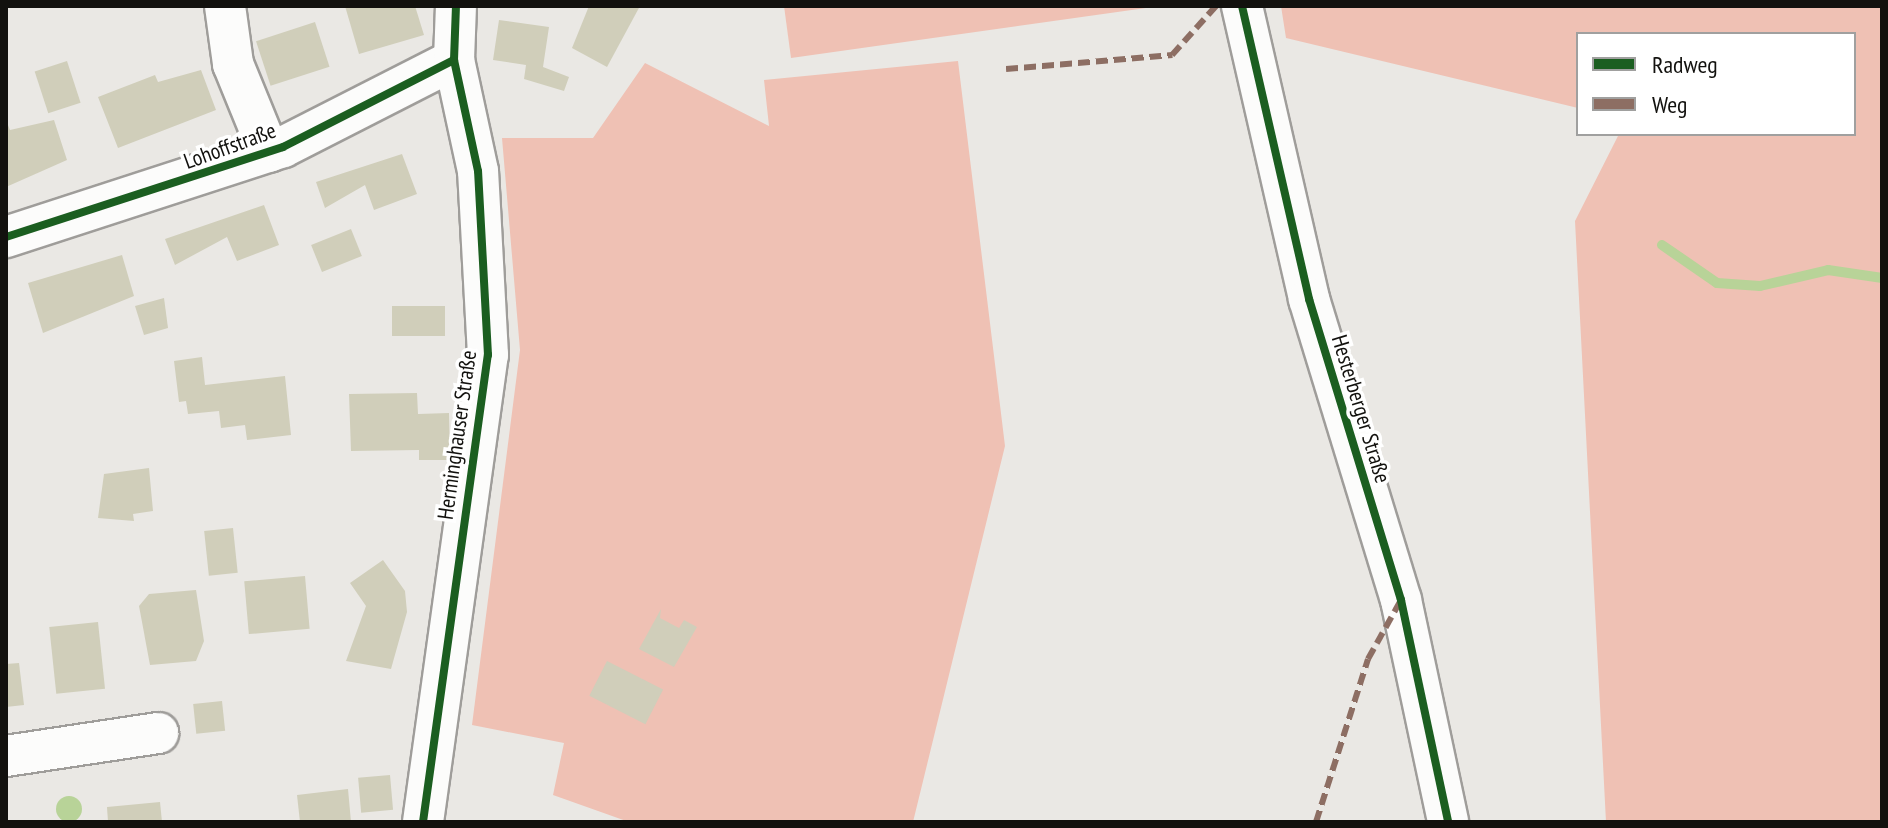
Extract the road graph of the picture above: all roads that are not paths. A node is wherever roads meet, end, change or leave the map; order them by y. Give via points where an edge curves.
1 (225, 6) edge
2 (456, 6) edge
3 (1242, 6) edge
4 (454, 60) junction
5 (269, 152) junction
6 (6, 237) edge
7 (158, 733) dead end
8 (6, 756) edge
9 (423, 822) edge
10 (1448, 822) edge

1 - 5 street via 233,64
2 - 4 street, Herminghauser Straße
3 - 10 street, Hesterberger Straße via 1309,299 1401,600
4 - 5 street, Lohoffstraße
4 - 9 street, Herminghauser Straße via 478,171 488,355
5 - 6 street, Lohoffstraße
7 - 8 street

